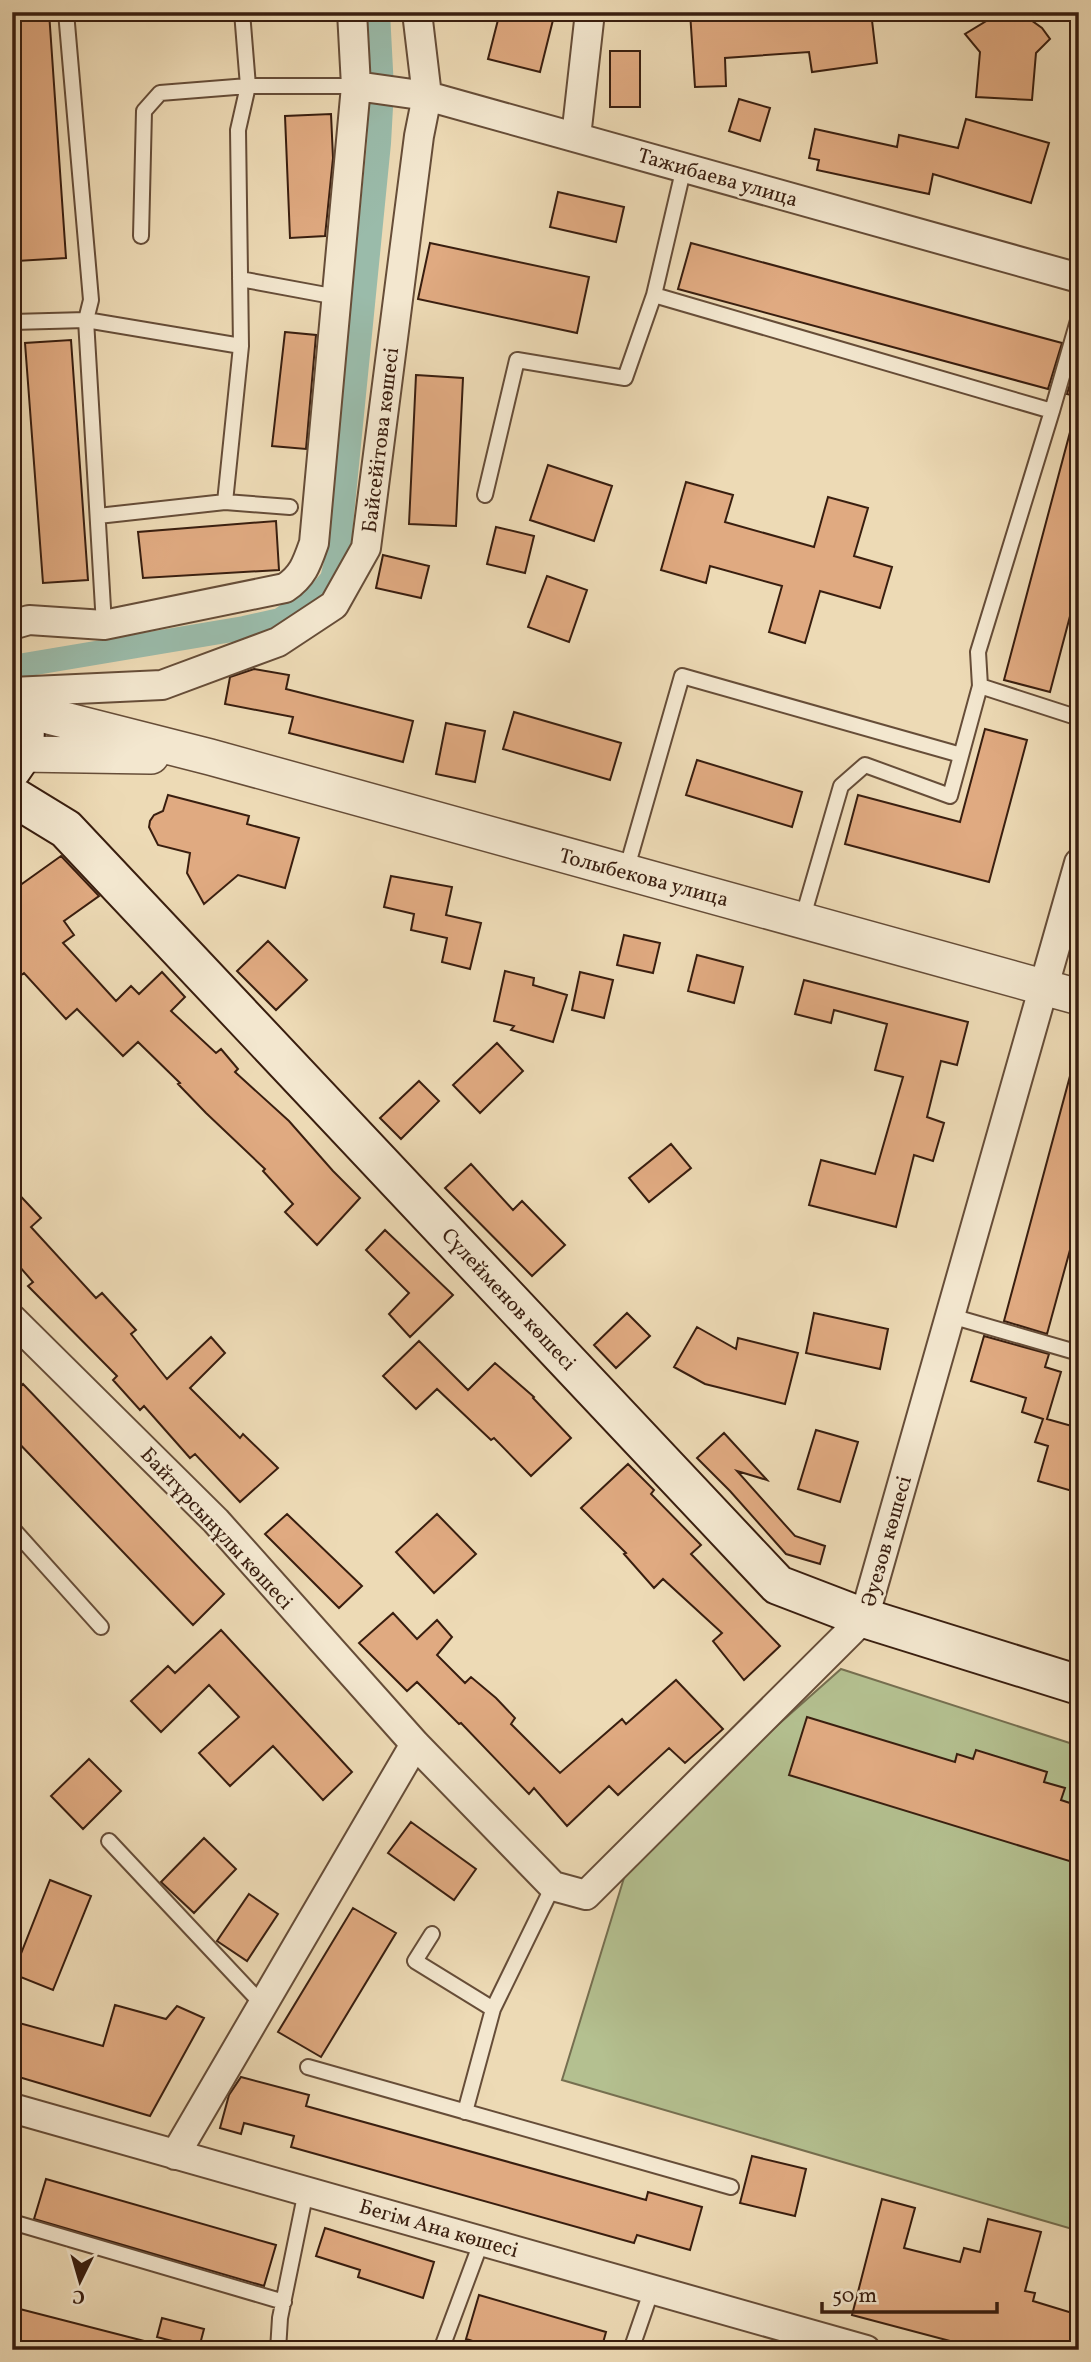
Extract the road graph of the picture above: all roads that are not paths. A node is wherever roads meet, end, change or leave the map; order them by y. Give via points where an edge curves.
1 (66, 12) edge
2 (242, 12) edge
3 (352, 12) edge
4 (417, 12) edge
5 (590, 12) edge
6 (248, 86) junction
7 (356, 86) junction
8 (427, 96) junction
9 (576, 137) junction
10 (684, 167) junction
11 (141, 236) dead end
12 (1079, 278) edge
13 (240, 279) junction
14 (654, 295) junction
15 (337, 297) junction
16 (1079, 317) edge
17 (86, 320) junction
18 (12, 322) edge
19 (241, 346) junction
20 (1052, 411) junction
21 (485, 495) dead end
22 (225, 502) junction
23 (289, 507) dead end
24 (98, 516) junction
25 (12, 625) edge
26 (104, 625) junction
27 (980, 686) junction
28 (15, 699) edge
29 (1079, 718) edge
30 (961, 755) junction
31 (210, 757) junction
32 (17, 762) edge
33 (12, 796) edge
34 (1079, 863) edge
35 (626, 872) junction
36 (802, 920) junction
37 (1045, 987) junction
38 (1079, 996) edge
39 (951, 1316) junction
40 (12, 1319) edge
41 (1078, 1352) edge
42 (12, 1528) edge
43 (864, 1618) junction
44 (101, 1627) dead end
45 (1079, 1685) edge
46 (415, 1744) junction
47 (109, 1841) dead end
48 (553, 1886) junction
49 (432, 1934) dead end
50 (262, 2004) junction
51 (493, 2009) junction
52 (308, 2067) dead end
53 (12, 2108) edge
54 (465, 2112) junction
55 (175, 2155) junction
56 (731, 2187) dead end
57 (306, 2191) junction
58 (12, 2222) edge
59 (482, 2240) junction
60 (652, 2289) junction
61 (284, 2302) junction
62 (278, 2350) edge
63 (441, 2350) edge
64 (631, 2350) edge
65 (866, 2350) edge

1 - 17 lane via 91,300
2 - 6 lane
3 - 7 street
4 - 8 street, Байсейітова көшесі
5 - 9 street
6 - 7 lane
6 - 11 lane via 160,93 144,111
6 - 13 lane via 238,130
7 - 8 street, Тажибаева улица
7 - 15 street
8 - 9 street, Тажибаева улица
8 - 28 street, Байсейітова көшесі via 366,548 334,605 278,642 162,685
9 - 10 street, Тажибаева улица
10 - 12 street, Тажибаева улица
10 - 14 lane
13 - 15 lane
13 - 19 lane
14 - 20 lane
14 - 21 lane via 625,378 517,360
15 - 26 street via 314,543 298,580 285,588
16 - 20 lane
17 - 18 lane
17 - 19 lane
17 - 24 lane
19 - 22 lane
20 - 27 lane via 978,652
22 - 23 lane
22 - 24 lane
24 - 26 lane
25 - 26 street via 29,620
27 - 29 lane
27 - 30 lane
28 - 31 street
28 - 32 main road via 25,724
30 - 35 lane via 682,676
30 - 36 lane via 950,796 864,765 841,786
31 - 32 street
31 - 35 street, Толыбекова улица
33 - 43 main road, Сүлейменов көшесі via 66,829 778,1585
34 - 37 street, Әуезов көшесі
35 - 36 street, Толыбекова улица
36 - 37 street, Толыбекова улица
37 - 38 street, Толыбекова улица
37 - 39 street, Әуезов көшесі
39 - 41 lane
39 - 43 street, Әуезов көшесі
40 - 46 street, Байтұрсынұлы көшесі via 216,1521
42 - 44 lane
43 - 45 main road, Сүлейменов көшесі
43 - 48 street, Әуезов көшесі via 586,1895
46 - 48 street
46 - 50 street
47 - 50 lane
48 - 51 lane
49 - 51 lane via 415,1961
50 - 55 street
51 - 54 lane
52 - 54 lane
53 - 55 street, Бегім Ана көшесі
54 - 56 lane
55 - 57 street, Бегім Ана көшесі
57 - 59 street, Бегім Ана көшесі
57 - 61 lane
58 - 61 lane
59 - 60 street, Бегім Ана көшесі
59 - 63 lane
60 - 64 lane
60 - 65 street, Бегім Ана көшесі
61 - 62 lane

